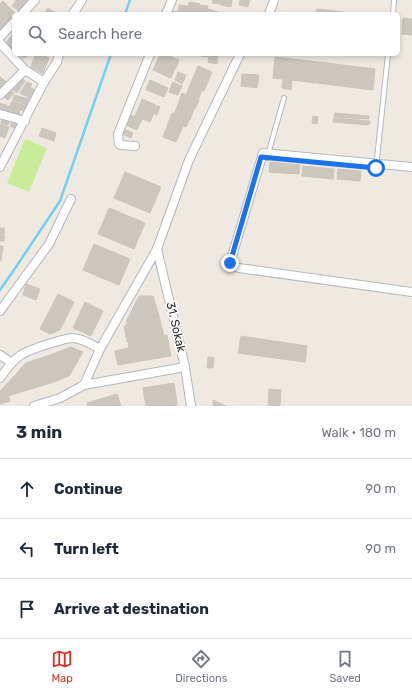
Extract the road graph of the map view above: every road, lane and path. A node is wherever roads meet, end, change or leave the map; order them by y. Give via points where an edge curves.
1 (35, 0) edge
2 (82, 0) edge
3 (172, 0) edge
4 (274, 0) edge
5 (394, 0) edge
6 (24, 12) edge
7 (74, 12) edge
8 (167, 12) edge
9 (270, 12) edge
10 (393, 12) edge
11 (12, 24) edge
12 (0, 37) edge
13 (0, 43) edge
14 (12, 56) edge
15 (12, 56) edge
16 (58, 56) edge
17 (149, 56) edge
18 (239, 56) edge
19 (388, 56) edge
20 (25, 70) junction
21 (44, 82) junction
22 (0, 95) edge
23 (284, 98) dead end
24 (1, 116) edge
25 (25, 121) junction
26 (135, 146) dead end
27 (266, 156) junction
28 (376, 166) junction
29 (412, 167) edge
30 (0, 168) edge
31 (412, 172) edge
32 (71, 199) dead end
33 (157, 249) junction
34 (412, 289) edge
35 (412, 292) edge
36 (0, 311) edge
37 (100, 349) junction
38 (0, 355) edge
39 (12, 363) junction
40 (185, 367) junction
41 (0, 378) edge
42 (84, 385) junction
43 (61, 402) edge
44 (39, 405) edge
45 (191, 406) edge

1 - 6 street
2 - 7 street
3 - 8 street
4 - 9 street
5 - 10 lane
11 - 12 street
13 - 14 street
15 - 20 street
16 - 21 street
17 - 26 street via 118,134 120,145
18 - 33 street via 189,160
19 - 28 lane
20 - 21 street
20 - 22 street
21 - 25 street
23 - 27 lane
24 - 25 street
25 - 30 street
27 - 28 street
27 - 34 street via 236,258 239,263
27 - 35 street via 230,263 238,268
28 - 29 street
28 - 31 street
32 - 36 street via 49,244
33 - 37 street
33 - 40 street, 31. Sokak
37 - 39 street via 74,338 22,354
37 - 42 street
38 - 39 street
39 - 41 street
40 - 42 street
40 - 45 street, 31. Sokak
42 - 43 street
43 - 44 street

